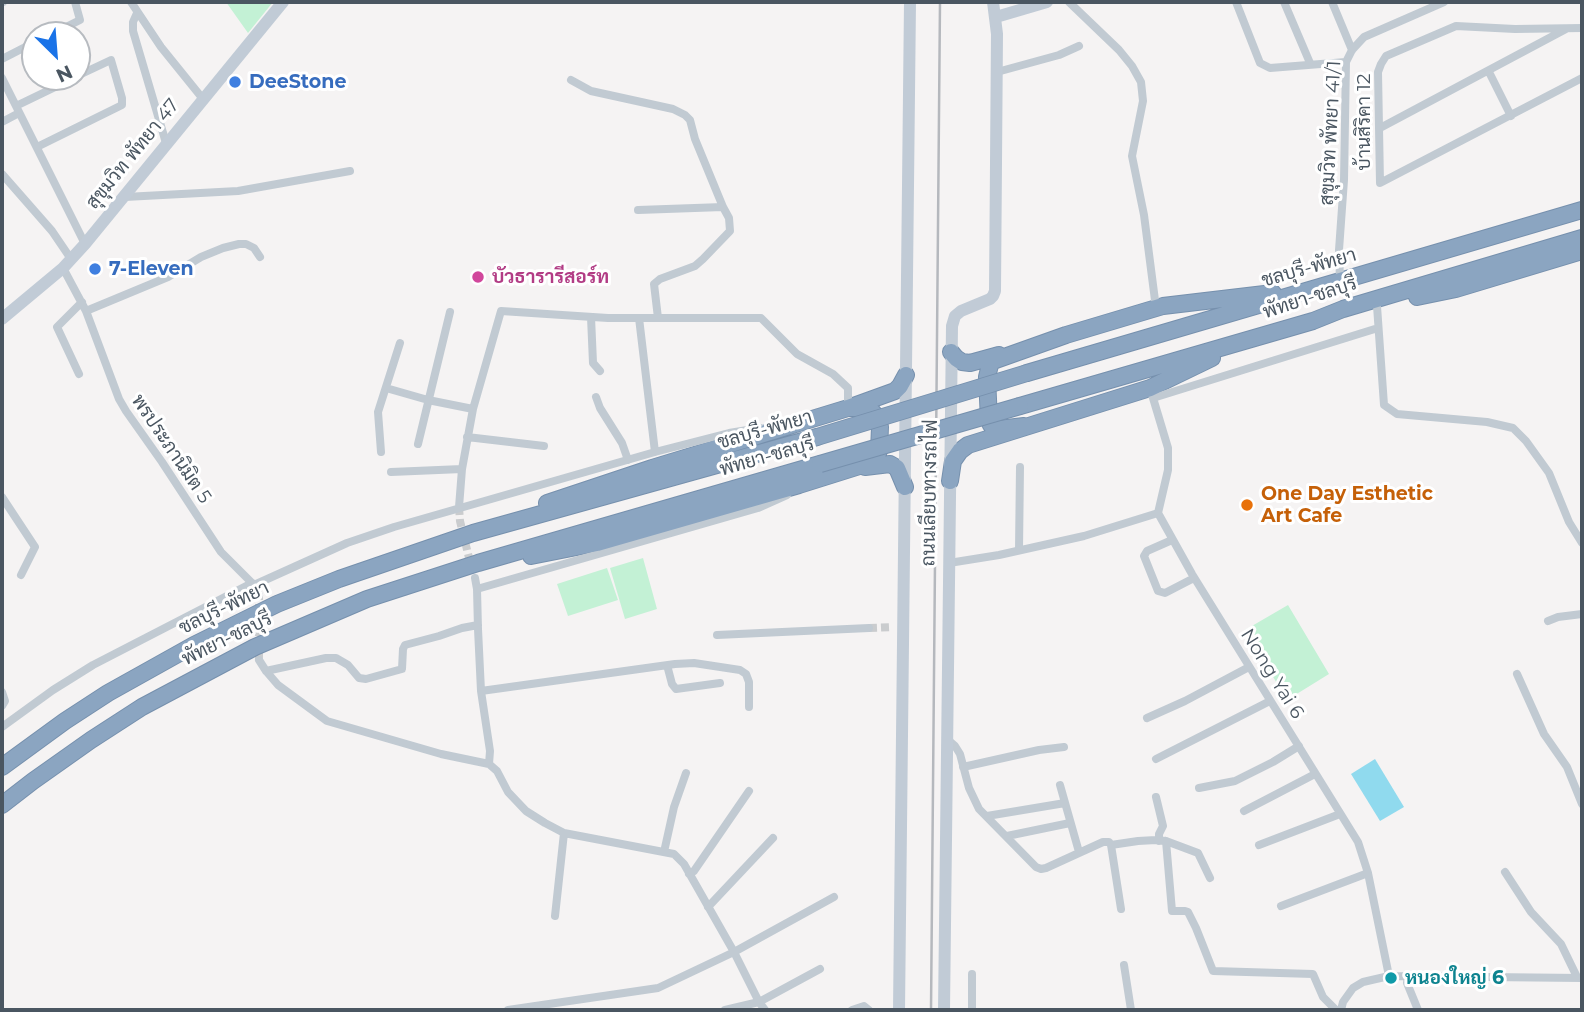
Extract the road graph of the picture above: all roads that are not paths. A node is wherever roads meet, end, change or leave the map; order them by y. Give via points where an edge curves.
1 (75, 2) edge
2 (131, 2) edge
3 (283, 2) edge
4 (910, 2) edge
5 (993, 2) edge
6 (1047, 2) edge
7 (1069, 2) edge
8 (1237, 2) edge
9 (1284, 2) edge
10 (1332, 2) edge
11 (1444, 2) edge
12 (138, 13) junction
13 (996, 17) junction
14 (78, 21) edge
15 (1582, 28) edge
16 (1567, 29) junction
17 (1079, 46) dead end
18 (21, 49) edge
19 (1352, 50) junction
20 (2, 59) edge
21 (1346, 62) junction
22 (1310, 64) junction
23 (91, 70) edge
24 (997, 72) junction
25 (1489, 72) junction
26 (2, 78) edge
27 (1582, 78) edge
28 (571, 79) dead end
29 (51, 91) edge
30 (203, 99) junction
31 (18, 109) junction
32 (1511, 116) junction
33 (2, 122) edge
34 (1380, 128) junction
35 (166, 143) junction
36 (37, 147) junction
37 (350, 171) dead end
38 (2, 174) edge
39 (125, 197) junction
40 (723, 207) junction
41 (638, 210) dead end
42 (1580, 210) edge
43 (1582, 238) edge
44 (85, 244) junction
45 (1582, 251) edge
46 (260, 257) dead end
47 (67, 264) junction
48 (1339, 281) junction
49 (1314, 289) junction
50 (82, 302) junction
51 (1377, 306) junction
52 (1156, 308) junction
53 (86, 311) junction
54 (450, 312) dead end
55 (591, 317) junction
56 (639, 318) junction
57 (658, 318) junction
58 (2, 319) edge
59 (1313, 321) junction
60 (1378, 328) junction
61 (1066, 335) junction
62 (1252, 338) junction
63 (400, 342) dead end
64 (951, 352) junction
65 (600, 371) dead end
66 (79, 374) dead end
67 (906, 375) junction
68 (386, 388) junction
69 (1151, 393) junction
70 (596, 397) dead end
71 (428, 400) junction
72 (848, 408) junction
73 (473, 409) junction
74 (804, 422) junction
75 (1024, 426) junction
76 (467, 438) junction
77 (418, 444) dead end
78 (544, 446) dead end
79 (381, 452) dead end
80 (655, 452) junction
81 (628, 460) junction
82 (1020, 467) dead end
83 (857, 468) junction
84 (462, 469) junction
85 (391, 472) dead end
86 (831, 475) junction
87 (950, 481) junction
88 (905, 487) junction
89 (2, 497) edge
90 (459, 507) junction
91 (1158, 513) junction
92 (473, 533) junction
93 (1172, 540) junction
94 (1582, 543) edge
95 (1019, 550) junction
96 (949, 563) junction
97 (476, 570) junction
98 (21, 575) dead end
99 (1194, 578) junction
100 (253, 584) junction
101 (477, 589) junction
102 (259, 595) tunnel mouth
103 (1582, 614) edge
104 (1548, 621) dead end
105 (478, 625) junction
106 (869, 628) tunnel mouth
107 (718, 635) dead end
108 (259, 660) tunnel mouth
109 (667, 665) junction
110 (1249, 667) junction
111 (266, 671) junction
112 (1517, 674) dead end
113 (720, 684) dead end
114 (481, 691) junction
115 (2, 692) edge
116 (1270, 701) junction
117 (2, 706) edge
118 (749, 707) dead end
119 (1147, 718) dead end
120 (2, 727) edge
121 (947, 739) junction
122 (1299, 746) junction
123 (1064, 747) dead end
124 (1156, 760) dead end
125 (489, 764) junction
126 (2, 767) edge
127 (963, 767) junction
128 (687, 774) dead end
129 (1315, 774) junction
130 (1060, 785) dead end
131 (1199, 788) dead end
132 (749, 792) dead end
133 (1156, 797) dead end
134 (1065, 803) junction
135 (1582, 804) edge
136 (2, 805) edge
137 (1244, 811) dead end
138 (1340, 814) junction
139 (987, 816) junction
140 (1070, 823) junction
141 (564, 833) junction
142 (1007, 836) junction
143 (773, 838) dead end
144 (1162, 841) junction
145 (1111, 845) junction
146 (1258, 845) dead end
147 (664, 852) junction
148 (1079, 852) junction
149 (1506, 872) dead end
150 (1368, 873) junction
151 (689, 874) junction
152 (1210, 878) dead end
153 (834, 897) dead end
154 (1281, 906) dead end
155 (708, 907) junction
156 (1121, 909) dead end
157 (555, 916) dead end
158 (734, 952) junction
159 (1124, 965) dead end
160 (820, 969) dead end
161 (972, 974) dead end
162 (1408, 975) junction
163 (1389, 976) junction
164 (1580, 977) edge
165 (759, 1002) junction
166 (508, 1010) edge
167 (725, 1010) edge
168 (765, 1010) edge
169 (852, 1010) edge
170 (869, 1010) edge
171 (899, 1010) edge
172 (944, 1010) edge
173 (972, 1010) edge
174 (1131, 1010) edge
175 (1338, 1010) edge
176 (1418, 1010) edge

1 - 14 street
2 - 12 street
3 - 30 street, สุขุมวิท พัทยา 47
4 - 67 street, ถนนเลียบทางรถไฟ
5 - 13 street, ถนนเลียบทางรถไฟ
6 - 13 street
7 - 52 street via 1119,50 1141,82 1143,101 1132,156
8 - 22 street via 1260,63 1270,68
9 - 22 street
10 - 19 street
11 - 19 street, สุขุมวิท พัทยา 41/1 via 1364,37
12 - 30 street
12 - 35 street via 133,31
13 - 24 street, ถนนเลียบทางรถไฟ
15 - 16 street, บ้านสิริคา 12
16 - 25 street
16 - 34 street, บ้านสิริคา 12 via 1456,26 1386,56 1378,72
17 - 24 street
18 - 20 street
19 - 21 street, สุขุมวิท พัทยา 41/1
21 - 22 street
21 - 48 street, สุขุมวิท พัทยา 41/1
23 - 36 street via 111,60 122,106
24 - 64 street, ถนนเลียบทางรถไฟ via 995,291 990,299 955,316
25 - 32 street
25 - 34 street
26 - 31 street
27 - 32 street
28 - 40 street via 591,91 685,115
29 - 31 street
30 - 35 street, สุขุมวิท พัทยา 47
31 - 33 street
31 - 36 street
32 - 34 street, บ้านสิริคา 12 via 1380,183
35 - 39 street, สุขุมวิท พัทยา 47
36 - 44 street
37 - 39 street via 239,191
38 - 47 street, พรประภานิมิต 5 via 52,231
39 - 44 street, สุขุมวิท พัทยา 47
40 - 41 street
40 - 57 street via 730,231 695,266 654,284
42 - 48 highway, ชลบุรี-พัทยา
43 - 59 highway, พัทยา-ชลบุรี
44 - 47 street, สุขุมวิท พัทยา 47
45 - 51 highway via 1456,289
46 - 53 street via 246,244 223,248
47 - 50 street, พรประภานิมิต 5
47 - 58 street, สุขุมวิท พัทยา 47
48 - 49 highway, ชลบุรี-พัทยา
49 - 52 highway
49 - 92 highway, ชลบุรี-พัทยา, bridge via 804,441
50 - 53 street, พรประภานิมิต 5
50 - 66 street via 57,327
51 - 59 highway
51 - 60 street
52 - 61 highway
53 - 100 street, พรประภานิมิต 5 via 126,411 221,552
54 - 71 street
55 - 56 street
55 - 65 street via 593,363
55 - 73 street via 501,311
56 - 57 street
56 - 80 street
57 - 72 street via 761,318 797,354 848,388
59 - 62 highway, พัทยา-ชลบุรี
60 - 69 street
60 - 94 street via 1384,405 1397,414 1513,428 1549,472
61 - 64 highway via 970,363
61 - 75 highway via 990,363 987,411 991,425 999,429
62 - 69 highway
62 - 97 highway, พัทยา-ชลบุรี, bridge
63 - 68 street
64 - 87 street, ถนนเลียบทางรถไฟ
67 - 72 highway via 895,391
67 - 88 street, ถนนเลียบทางรถไฟ
68 - 71 street
68 - 79 street via 378,412
69 - 75 highway
69 - 91 street via 1168,447
70 - 81 street
71 - 73 street
71 - 77 street
72 - 74 highway
72 - 83 highway via 869,408 880,427 877,456
73 - 76 street
74 - 80 street via 729,433
74 - 92 highway via 573,494
75 - 87 highway via 962,449 953,461
76 - 78 street
76 - 84 street
80 - 81 street
81 - 90 street
82 - 95 street
83 - 86 highway
83 - 88 highway via 890,464 897,468
84 - 85 street
84 - 90 street
86 - 97 highway via 597,543
86 - 101 street via 758,508
87 - 96 street, ถนนเลียบทางรถไฟ
88 - 171 street, ถนนเลียบทางรถไฟ via 898,627
89 - 98 street via 35,547
90 - 100 street via 347,543
91 - 93 street, Nong Yai 6
91 - 95 street via 1084,537
92 - 126 highway, ชลบุรี-พัทยา via 339,579 194,645 76,714
93 - 99 street, Nong Yai 6
93 - 99 street via 1144,556 1158,591 1165,593
95 - 96 street
96 - 121 street, ถนนเลียบทางรถไฟ
97 - 101 street
97 - 136 highway, พัทยา-ชลบุรี via 367,599 255,647 142,707
99 - 110 street, Nong Yai 6
100 - 102 street, พรประภานิมิต 5
100 - 120 street via 93,665
101 - 105 street
103 - 104 street
105 - 111 street via 405,645 402,669 366,679 336,658
105 - 114 street
106 - 107 street
108 - 111 street
109 - 113 street via 676,689
109 - 114 street
109 - 118 street via 694,663 740,670 749,682
110 - 116 street, Nong Yai 6
110 - 119 street
111 - 125 street via 327,721
112 - 135 street
114 - 125 street
115 - 117 street
116 - 122 street, Nong Yai 6
116 - 124 street
121 - 127 street via 960,754
121 - 172 street, ถนนเลียบทางรถไฟ
122 - 129 street, Nong Yai 6
122 - 131 street via 1235,780
123 - 127 street
125 - 141 street via 526,811
127 - 139 street via 974,800
128 - 147 street
129 - 137 street
129 - 138 street, Nong Yai 6
130 - 134 street
132 - 151 street
133 - 144 street
134 - 139 street
134 - 140 street
138 - 146 street
138 - 150 street, Nong Yai 6 via 1358,842
139 - 142 street
140 - 142 street
140 - 148 street
141 - 147 street
141 - 157 street
142 - 148 street via 1041,869
143 - 155 street
144 - 145 street
144 - 152 street via 1195,850
144 - 175 street via 1172,911 1188,912 1213,971 1313,974 1323,997
145 - 148 street via 1103,842
145 - 156 street
147 - 151 street via 674,854
149 - 164 street via 1531,912 1562,944
150 - 154 street
150 - 163 street, Nong Yai 6
151 - 155 street
153 - 158 street
155 - 158 street
158 - 165 street
158 - 166 street via 658,988
159 - 174 street
160 - 165 street
161 - 173 street
162 - 163 street
162 - 164 street
162 - 176 street
163 - 175 street via 1353,988
165 - 167 street
165 - 168 street
169 - 170 street via 864,1006

